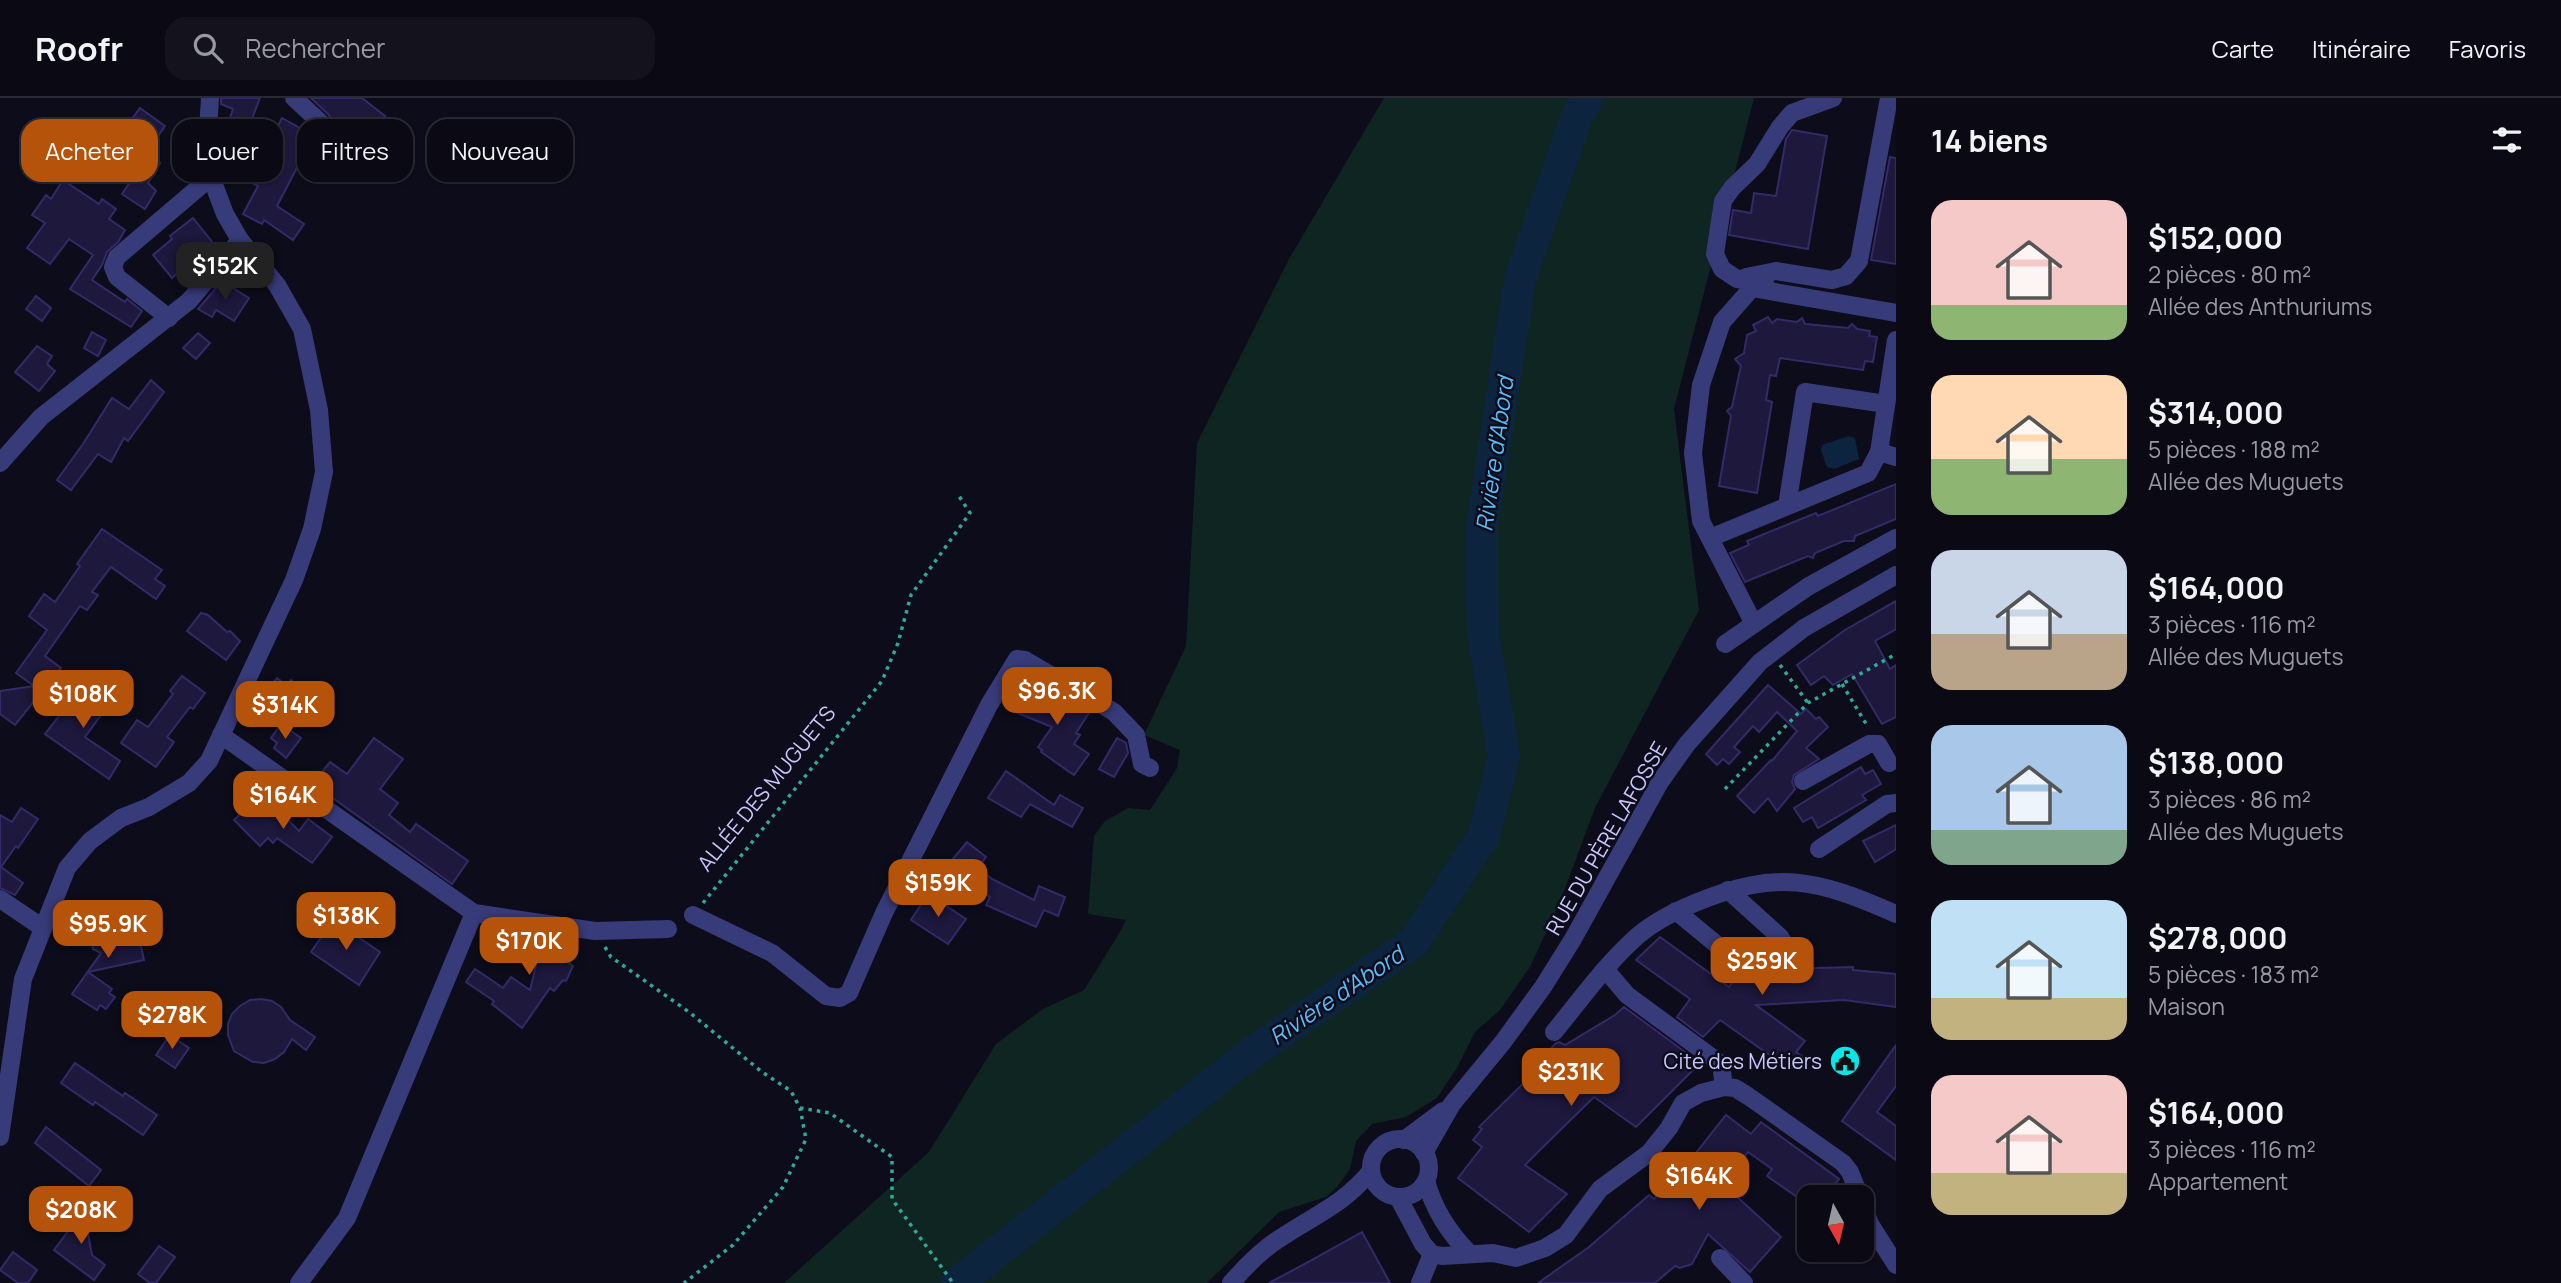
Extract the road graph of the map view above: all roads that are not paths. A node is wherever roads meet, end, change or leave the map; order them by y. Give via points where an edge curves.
1 (210, 98) edge
2 (294, 98) edge
3 (1833, 98) edge
4 (1889, 98) edge
5 (209, 119) edge
6 (317, 119) edge
7 (205, 182) edge
8 (213, 182) edge
9 (240, 240) junction
10 (1737, 279) junction
11 (1896, 304) edge
12 (1896, 313) edge
13 (169, 318) junction
14 (1896, 340) edge
15 (1886, 404) junction
16 (1887, 454) edge
17 (0, 463) edge
18 (1787, 506) junction
19 (1710, 538) junction
20 (1896, 538) edge
21 (1896, 575) edge
22 (1754, 624) junction
23 (1726, 644) dead end
24 (221, 735) junction
25 (1894, 763) edge
26 (1150, 768) dead end
27 (1803, 781) dead end
28 (1896, 803) edge
29 (1819, 849) dead end
30 (1728, 890) junction
31 (0, 899) edge
32 (1676, 911) junction
33 (474, 913) junction
34 (1896, 914) edge
35 (693, 915) road end
36 (43, 928) junction
37 (668, 929) dead end
38 (1605, 969) junction
39 (1555, 1032) dead end
40 (1724, 1087) junction
41 (1452, 1104) junction
42 (0, 1137) edge
43 (1404, 1140) junction
44 (1424, 1153) junction
45 (1371, 1171) junction
46 (1426, 1181) junction
47 (1855, 1185) edge
48 (1391, 1195) junction
49 (1328, 1211) junction
50 (1874, 1230) edge
51 (1469, 1253) junction
52 (1432, 1254) junction
53 (1720, 1258) dead end
54 (1896, 1265) edge
55 (299, 1283) edge
56 (1231, 1283) edge
57 (1420, 1283) edge
58 (1744, 1283) edge

1 - 5 street
2 - 6 street
3 - 10 street via 1792,113 1757,164 1723,201 1715,254 1722,269
4 - 10 street via 1859,261 1846,276 1832,280 1776,271
7 - 13 street via 117,257 113,267 117,277
8 - 9 street
9 - 13 street via 200,290
9 - 24 street via 277,285 302,329 319,410 324,472 312,529 294,580
10 - 11 street
12 - 19 street via 1752,288 1722,321 1700,385 1693,453 1701,521
13 - 17 street via 41,417
14 - 15 street
15 - 16 street
15 - 18 street via 1805,392
16 - 18 street via 1868,474
18 - 19 street
19 - 22 street
20 - 22 street via 1809,586
21 - 41 street, RUE DU PÈRE LAFOSSE via 1804,628 1760,662 1719,707 1660,782 1543,987
22 - 23 street
24 - 33 street
24 - 36 street via 209,761 189,783 121,818 90,841 68,868
25 - 27 street via 1878,744 1869,744
26 - 35 street via 1142,764 1136,735 1114,712 1017,659 890,901 849,993 839,998 826,996 772,953
28 - 29 street via 1887,804
30 - 32 street
30 - 32 street via 1780,937 1783,952 1745,968
30 - 34 street via 1786,881 1822,885
31 - 36 street
32 - 38 street via 1633,939
33 - 37 street via 595,931
33 - 55 street via 347,1218
36 - 42 street via 23,979
38 - 39 street
38 - 40 street via 1628,995 1721,1064
40 - 47 street via 1748,1096 1843,1163
40 - 51 street via 1684,1103 1649,1153 1600,1189 1566,1235 1516,1258
41 - 43 street, RUE DU PÈRE LAFOSSE
41 - 44 street, RUE DU PÈRE LAFOSSE
43 - 44 street
43 - 45 street via 1380,1147
44 - 46 street
45 - 48 street via 1377,1187
45 - 49 street
46 - 48 street via 1409,1196
46 - 51 street via 1448,1232
48 - 49 street
48 - 52 street
49 - 56 street via 1278,1239
50 - 54 street
51 - 52 street
52 - 57 street
53 - 58 street

